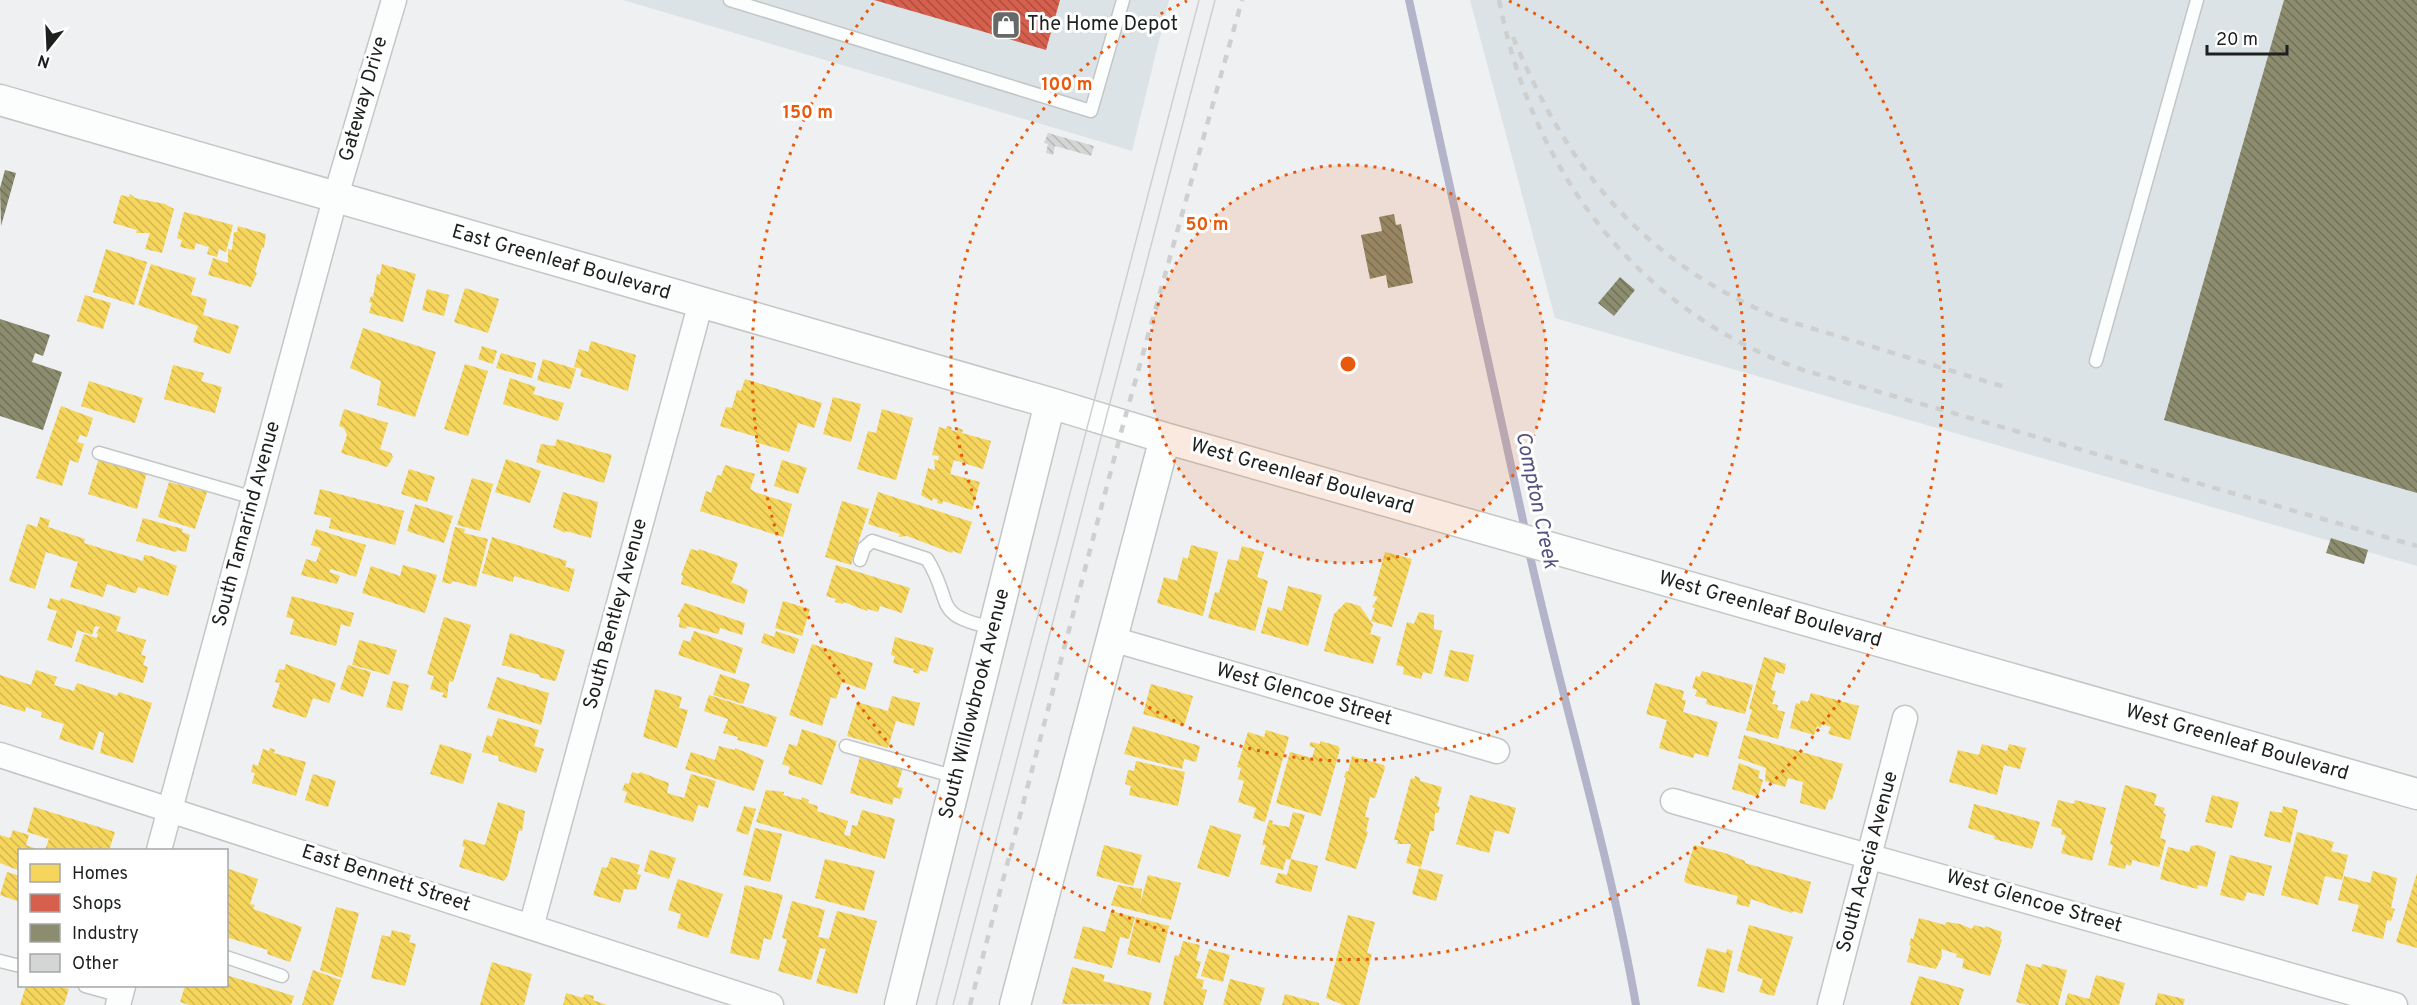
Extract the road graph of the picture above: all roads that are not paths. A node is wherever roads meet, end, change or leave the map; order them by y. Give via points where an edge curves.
1 (394, 0) edge
2 (730, 0) edge
3 (1123, 0) edge
4 (2198, 0) edge
5 (0, 100) edge
6 (335, 199) junction
7 (701, 302) junction
8 (2096, 361) dead end
9 (1050, 403) junction
10 (1123, 425) joint
11 (1165, 438) junction
12 (99, 453) dead end
13 (254, 498) junction
14 (860, 560) dead end
15 (994, 628) junction
16 (1112, 639) junction
17 (1905, 718) dead end
18 (846, 746) dead end
19 (1497, 751) dead end
20 (0, 754) edge
21 (957, 777) junction
22 (2417, 794) edge
23 (1673, 801) dead end
24 (170, 809) junction
25 (159, 849) edge
26 (1870, 856) junction
27 (531, 927) junction
28 (228, 958) edge
29 (0, 961) edge
30 (18, 966) edge
31 (282, 975) dead end
32 (90, 987) edge
33 (121, 995) edge
34 (771, 1005) edge
35 (900, 1005) edge
36 (1014, 1005) edge
37 (1830, 1005) edge
38 (2395, 1005) edge

1 - 6 street, Gateway Drive
2 - 3 lane via 1091,111
4 - 8 lane
5 - 6 street, East Greenleaf Boulevard
6 - 7 street, East Greenleaf Boulevard
6 - 13 street, South Tamarind Avenue
7 - 9 street, East Greenleaf Boulevard
7 - 27 street, South Bentley Avenue
9 - 10 street, East Greenleaf Boulevard
9 - 15 street, South Willowbrook Avenue
10 - 11 street, West Greenleaf Boulevard
11 - 16 street
11 - 22 street, West Greenleaf Boulevard
12 - 13 lane
13 - 24 street, South Tamarind Avenue
14 - 15 lane via 864,548 872,541 927,559 936,573 945,607 956,617
15 - 21 street, South Willowbrook Avenue
16 - 19 street, West Glencoe Street
16 - 36 street
17 - 26 street, South Acacia Avenue
18 - 21 lane
20 - 24 street, East Bennett Street
21 - 35 street, South Willowbrook Avenue
23 - 26 street, West Glencoe Street
24 - 25 street, South Tamarind Avenue
24 - 27 street, East Bennett Street
26 - 37 street, South Acacia Avenue
26 - 38 street, West Glencoe Street
27 - 34 street, East Bennett Street
28 - 31 lane
29 - 30 lane
32 - 33 lane

